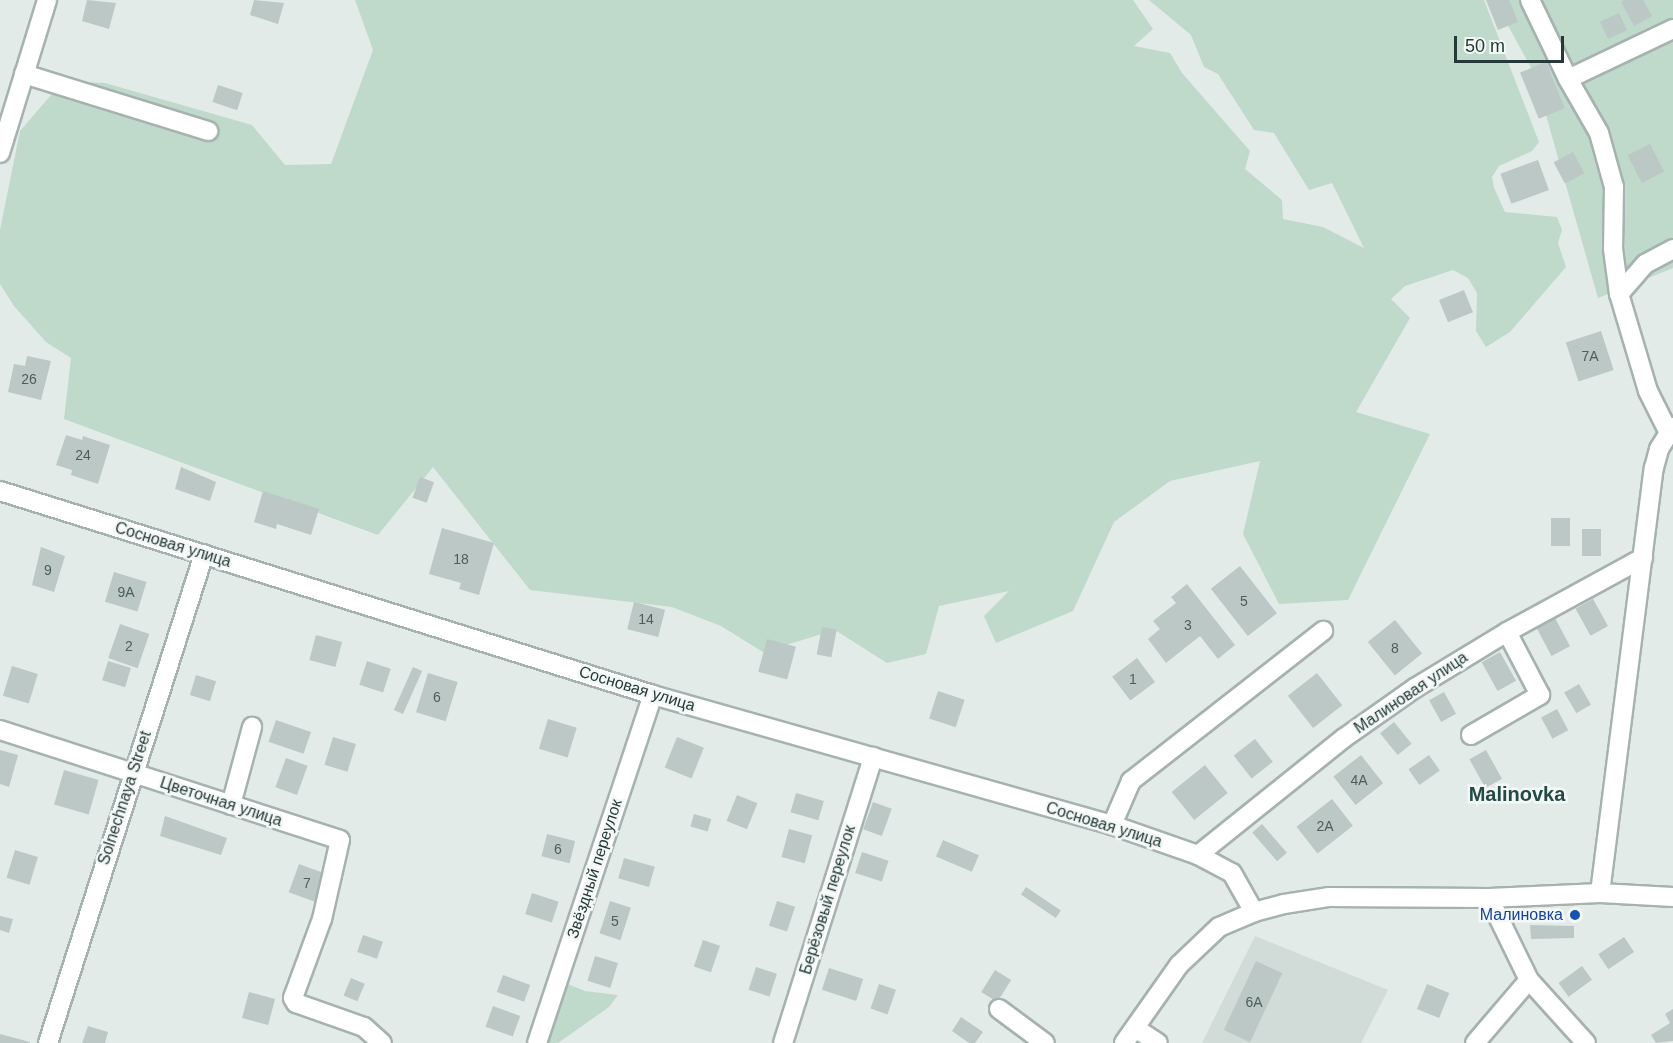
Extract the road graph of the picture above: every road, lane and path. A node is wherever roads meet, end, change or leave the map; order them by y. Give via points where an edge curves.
1 (47, 0) edge
2 (1530, 0) edge
3 (1673, 29) edge
4 (24, 74) junction
5 (1568, 79) junction
6 (208, 131) dead end
7 (0, 153) edge
8 (1673, 249) edge
9 (1619, 294) junction
10 (1671, 429) edge
11 (0, 491) edge
12 (204, 554) junction
13 (1643, 558) junction
14 (1323, 631) dead end
15 (1507, 632) junction
16 (653, 694) junction
17 (252, 727) dead end
18 (0, 730) edge
19 (1471, 735) dead end
20 (873, 757) junction
21 (132, 773) junction
22 (231, 805) junction
23 (1112, 825) junction
24 (1198, 855) junction
25 (1600, 893) junction
26 (1673, 897) edge
27 (1489, 898) junction
28 (1254, 912) junction
29 (1529, 980) junction
30 (999, 1009) dead end
31 (1135, 1028) junction
32 (48, 1043) edge
33 (382, 1043) edge
34 (537, 1043) edge
35 (783, 1043) edge
36 (1045, 1043) edge
37 (1125, 1043) edge
38 (1158, 1043) edge
39 (1475, 1043) edge
40 (1586, 1043) edge

1 - 4 street
2 - 5 street
3 - 5 street
4 - 6 street
4 - 7 street
5 - 9 street via 1599,134 1614,187
8 - 9 street via 1646,264
9 - 10 street via 1648,391
10 - 13 street via 1659,449 1654,468
11 - 12 street, Сосновая улица
12 - 16 street, Сосновая улица
12 - 21 street, Solnechnaya Street
13 - 15 street, Малиновая улица
13 - 25 street
14 - 23 street via 1131,781
15 - 19 street via 1540,695
15 - 24 street, Малиновая улица via 1414,687
16 - 20 street, Сосновая улица
16 - 34 street, Звёздный переулок
17 - 22 street
18 - 21 street, Цветочная улица
20 - 23 street, Сосновая улица
20 - 35 street, Берёзовый переулок
21 - 22 street, Цветочная улица
21 - 32 street, Solnechnaya Street
22 - 33 street, Цветочная улица via 340,840 322,919 293,998 296,1004 364,1028
23 - 24 street, Сосновая улица
24 - 28 street, Сосновая улица via 1232,873
25 - 26 street
25 - 27 street
27 - 28 street via 1329,897
27 - 29 street
28 - 31 street via 1219,927 1179,965
29 - 39 street
29 - 40 street
30 - 36 street
31 - 37 street
31 - 38 street

